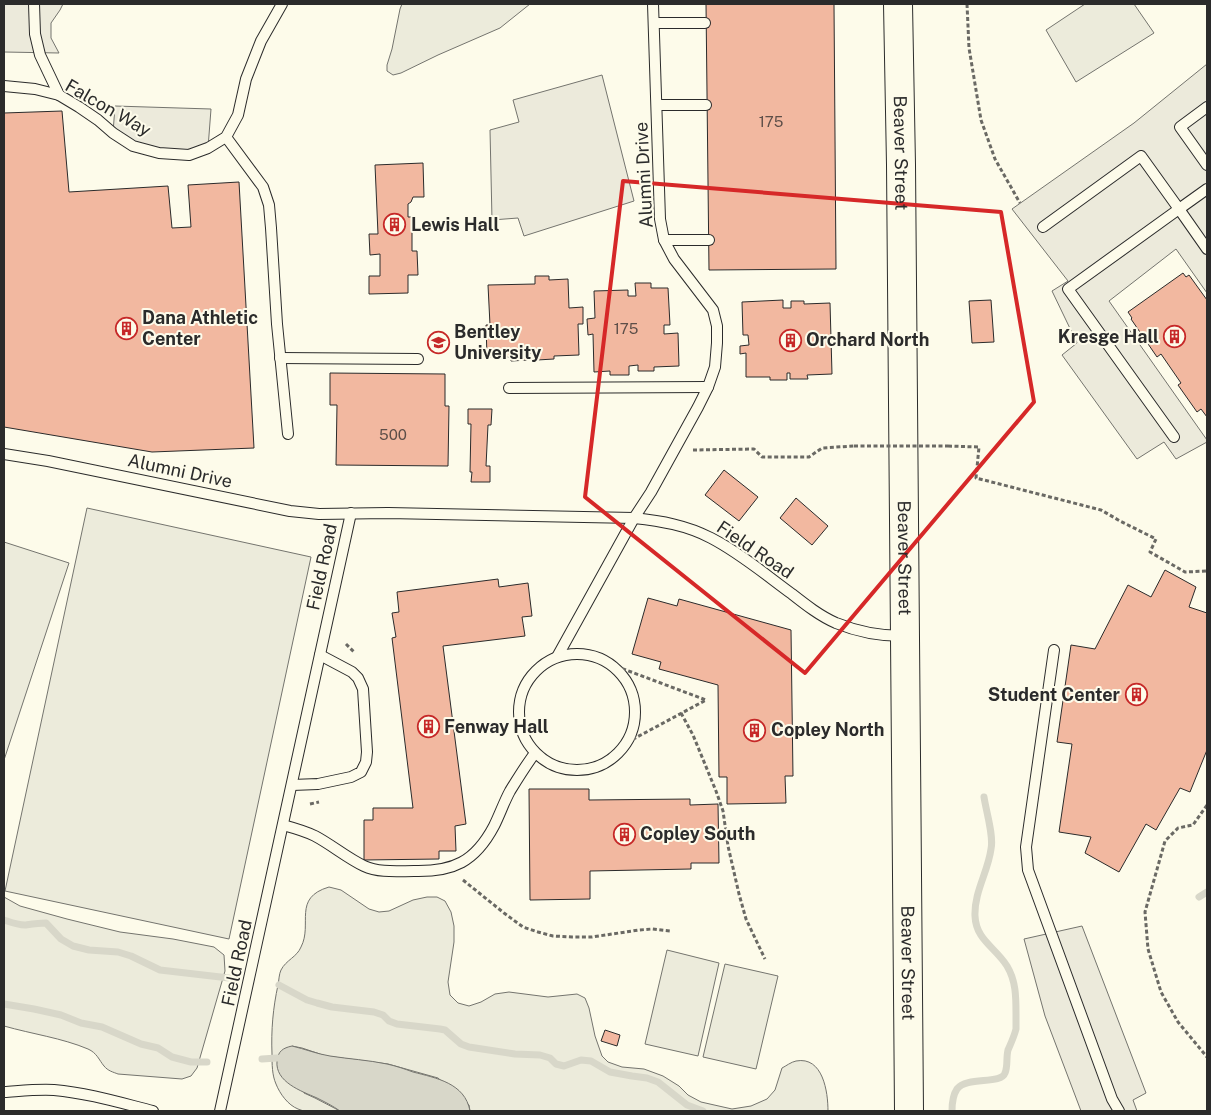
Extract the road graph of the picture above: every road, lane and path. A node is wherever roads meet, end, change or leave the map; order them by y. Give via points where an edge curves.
1 (34, 4) edge
2 (282, 4) edge
3 (653, 4) edge
4 (898, 4) edge
5 (967, 4) edge
6 (654, 23) junction
7 (705, 23) dead end
8 (4, 86) edge
9 (59, 95) junction
10 (657, 105) junction
11 (706, 105) dead end
12 (1207, 107) edge
13 (226, 137) junction
14 (1207, 165) edge
15 (1207, 189) edge
16 (1020, 203) dead end
17 (1179, 209) junction
18 (1043, 227) dead end
19 (664, 240) junction
20 (709, 240) dead end
21 (1207, 249) edge
22 (280, 358) junction
23 (418, 359) dead end
24 (708, 387) junction
25 (510, 388) dead end
26 (288, 434) dead end
27 (1174, 436) dead end
28 (674, 451) junction
29 (4, 454) edge
30 (351, 514) junction
31 (634, 518) junction
32 (1207, 571) edge
33 (904, 636) junction
34 (1054, 650) dead end
35 (320, 655) junction
36 (557, 657) junction
37 (610, 664) junction
38 (681, 713) junction
39 (626, 743) junction
40 (535, 752) junction
41 (292, 785) junction
42 (1207, 805) edge
43 (283, 825) junction
44 (449, 868) junction
45 (670, 931) dead end
46 (765, 959) dead end
47 (1207, 1057) edge
48 (4, 1092) edge
49 (153, 1111) edge
50 (220, 1111) edge
51 (909, 1111) edge
52 (1119, 1111) edge

1 - 9 lane via 35,34 40,55
2 - 13 lane via 261,41 246,79 238,115
3 - 6 lane, Alumni Drive
4 - 33 main road, Beaver Street
5 - 16 path via 969,48 981,120 995,159
6 - 7 lane
6 - 10 lane, Alumni Drive
8 - 9 lane, Falcon Way
9 - 13 lane, Falcon Way via 134,146 159,153 189,155
10 - 11 lane
10 - 19 lane, Alumni Drive via 660,219
12 - 14 lane via 1180,127
13 - 22 lane via 263,187 269,206
15 - 17 lane
17 - 18 lane via 1141,156
17 - 21 lane
17 - 27 lane via 1068,289
19 - 20 lane
19 - 24 lane, Alumni Drive via 674,259 713,310 717,344 715,367
22 - 23 lane
22 - 26 lane
24 - 25 lane
24 - 28 lane, Alumni Drive
28 - 31 lane, Alumni Drive
28 - 32 path, bridge via 754,449 762,457 809,457 822,448 854,446 979,447 976,478 1101,510 1156,539 1150,552 1185,572
29 - 30 lane, Alumni Drive via 48,460 290,511
30 - 31 lane, Field Road
30 - 35 lane, Field Road
31 - 33 lane, Field Road via 670,523 711,538 836,623 872,634
31 - 36 lane, Alumni Drive
33 - 51 main road, Beaver Street
34 - 52 lane via 1026,848 1028,870
35 - 41 lane, Field Road
35 - 41 lane via 358,678 362,689 368,752 366,762 360,772 351,777 318,784
36 - 37 lane via 593,656
36 - 40 lane via 542,665 522,691 520,724
37 - 38 path via 706,700
37 - 39 lane via 623,676 632,692 634,727
38 - 39 path
38 - 46 path via 716,791 746,919
39 - 40 lane via 608,761 583,770 549,763
40 - 44 lane via 481,848 466,861
41 - 43 lane, Field Road
42 - 47 path via 1193,825 1178,828 1165,841 1145,912 1148,949 1161,992 1178,1022
43 - 44 lane via 303,830 365,866 379,870 431,872
43 - 50 lane, Field Road
44 - 45 path via 517,922 538,932 572,937 652,929
48 - 49 lane via 53,1090 79,1093

